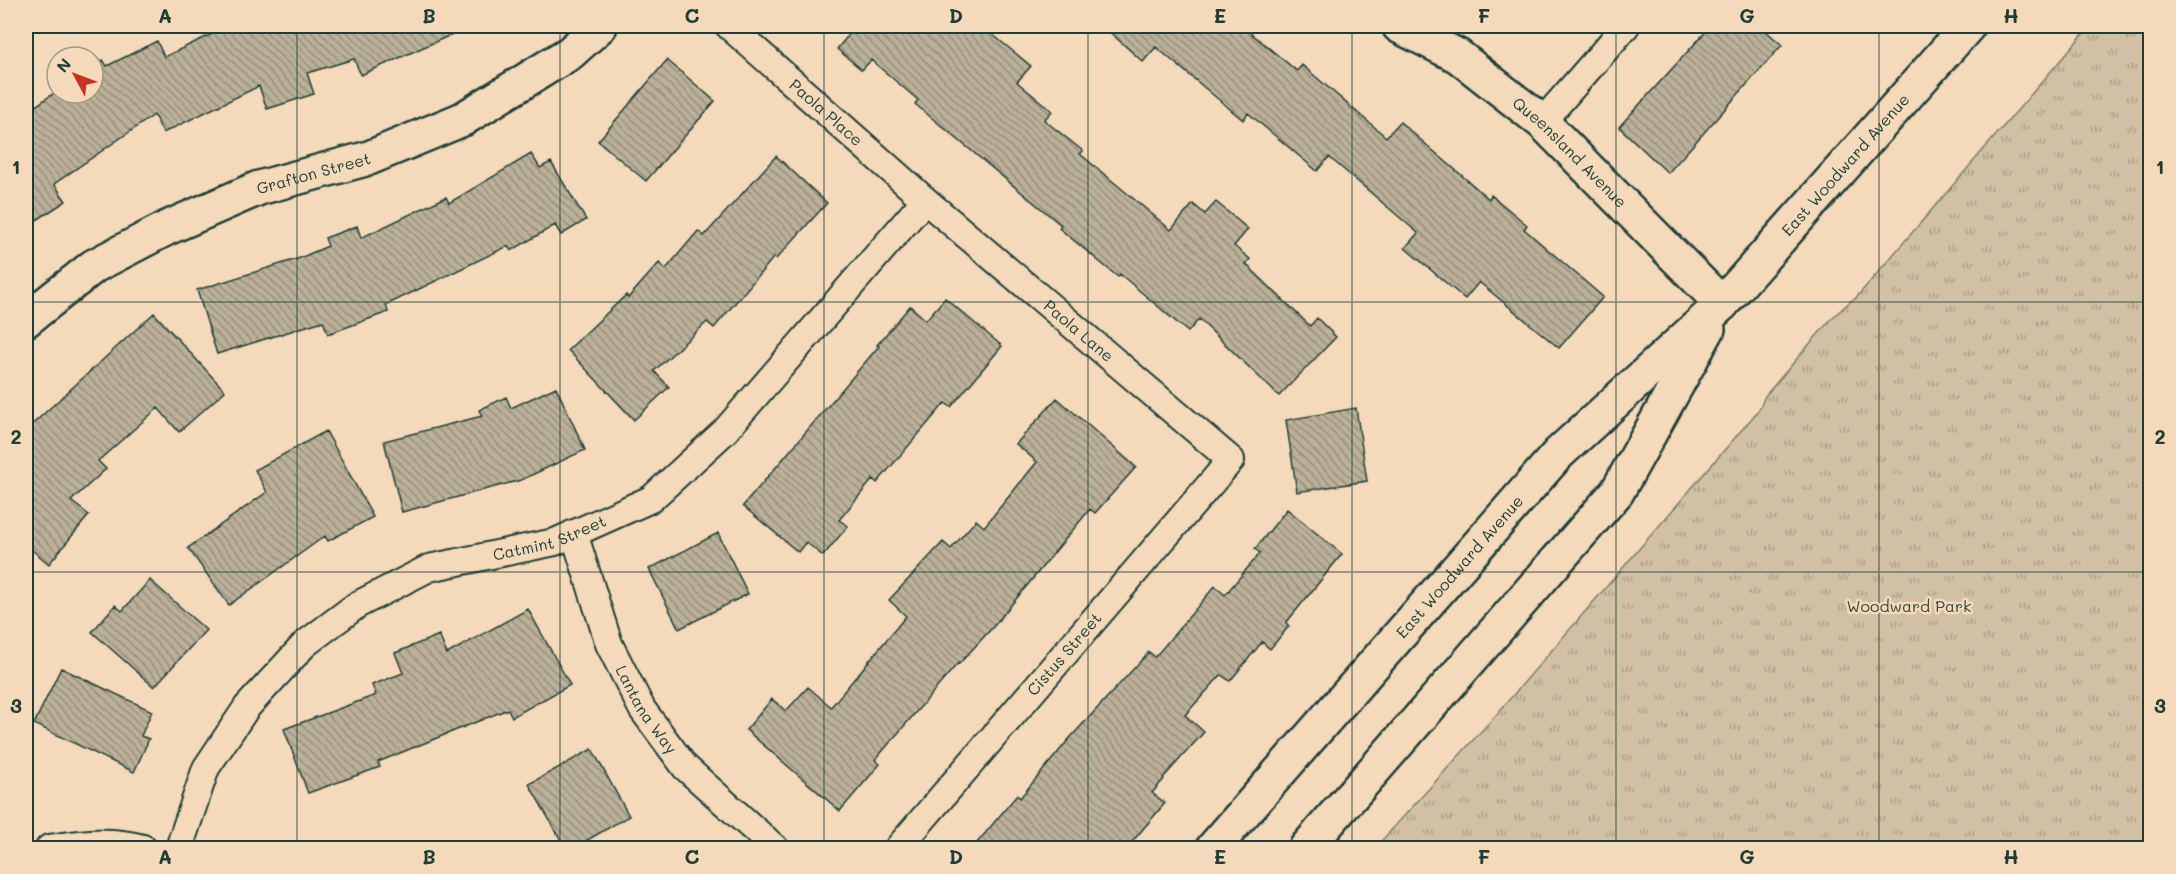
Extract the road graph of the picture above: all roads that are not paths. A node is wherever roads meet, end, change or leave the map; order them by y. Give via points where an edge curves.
1 (600, 26) edge
2 (729, 26) edge
3 (1399, 26) edge
4 (1626, 26) edge
5 (1968, 26) edge
6 (1542, 122) junction
7 (925, 200) junction
8 (1722, 304) junction
9 (26, 320) edge
10 (1231, 460) joint
11 (574, 533) junction
12 (49, 849) edge
13 (143, 849) edge
14 (179, 849) edge
15 (776, 849) edge
16 (898, 849) edge
17 (1214, 849) edge
18 (1306, 849) edge

1 - 9 street, Grafton Street via 570,53 462,119 369,158 259,188 167,228 94,266
2 - 7 street, Paola Place
3 - 6 street, Queensland Avenue via 1458,56
4 - 6 street
5 - 8 street, East Woodward Avenue
6 - 8 street, Queensland Avenue
7 - 10 street, Paola Lane
7 - 11 street, Catmint Street via 725,432 651,499
8 - 17 street, East Woodward Avenue via 1558,454
8 - 18 street, East Woodward Avenue via 1617,492
10 - 16 street, Cistus Street
11 - 14 street, Catmint Street via 555,542 429,568 357,604 305,645 247,706 206,768
11 - 15 street, Lantana Way via 609,644 642,709 685,767
12 - 13 street via 89,841

